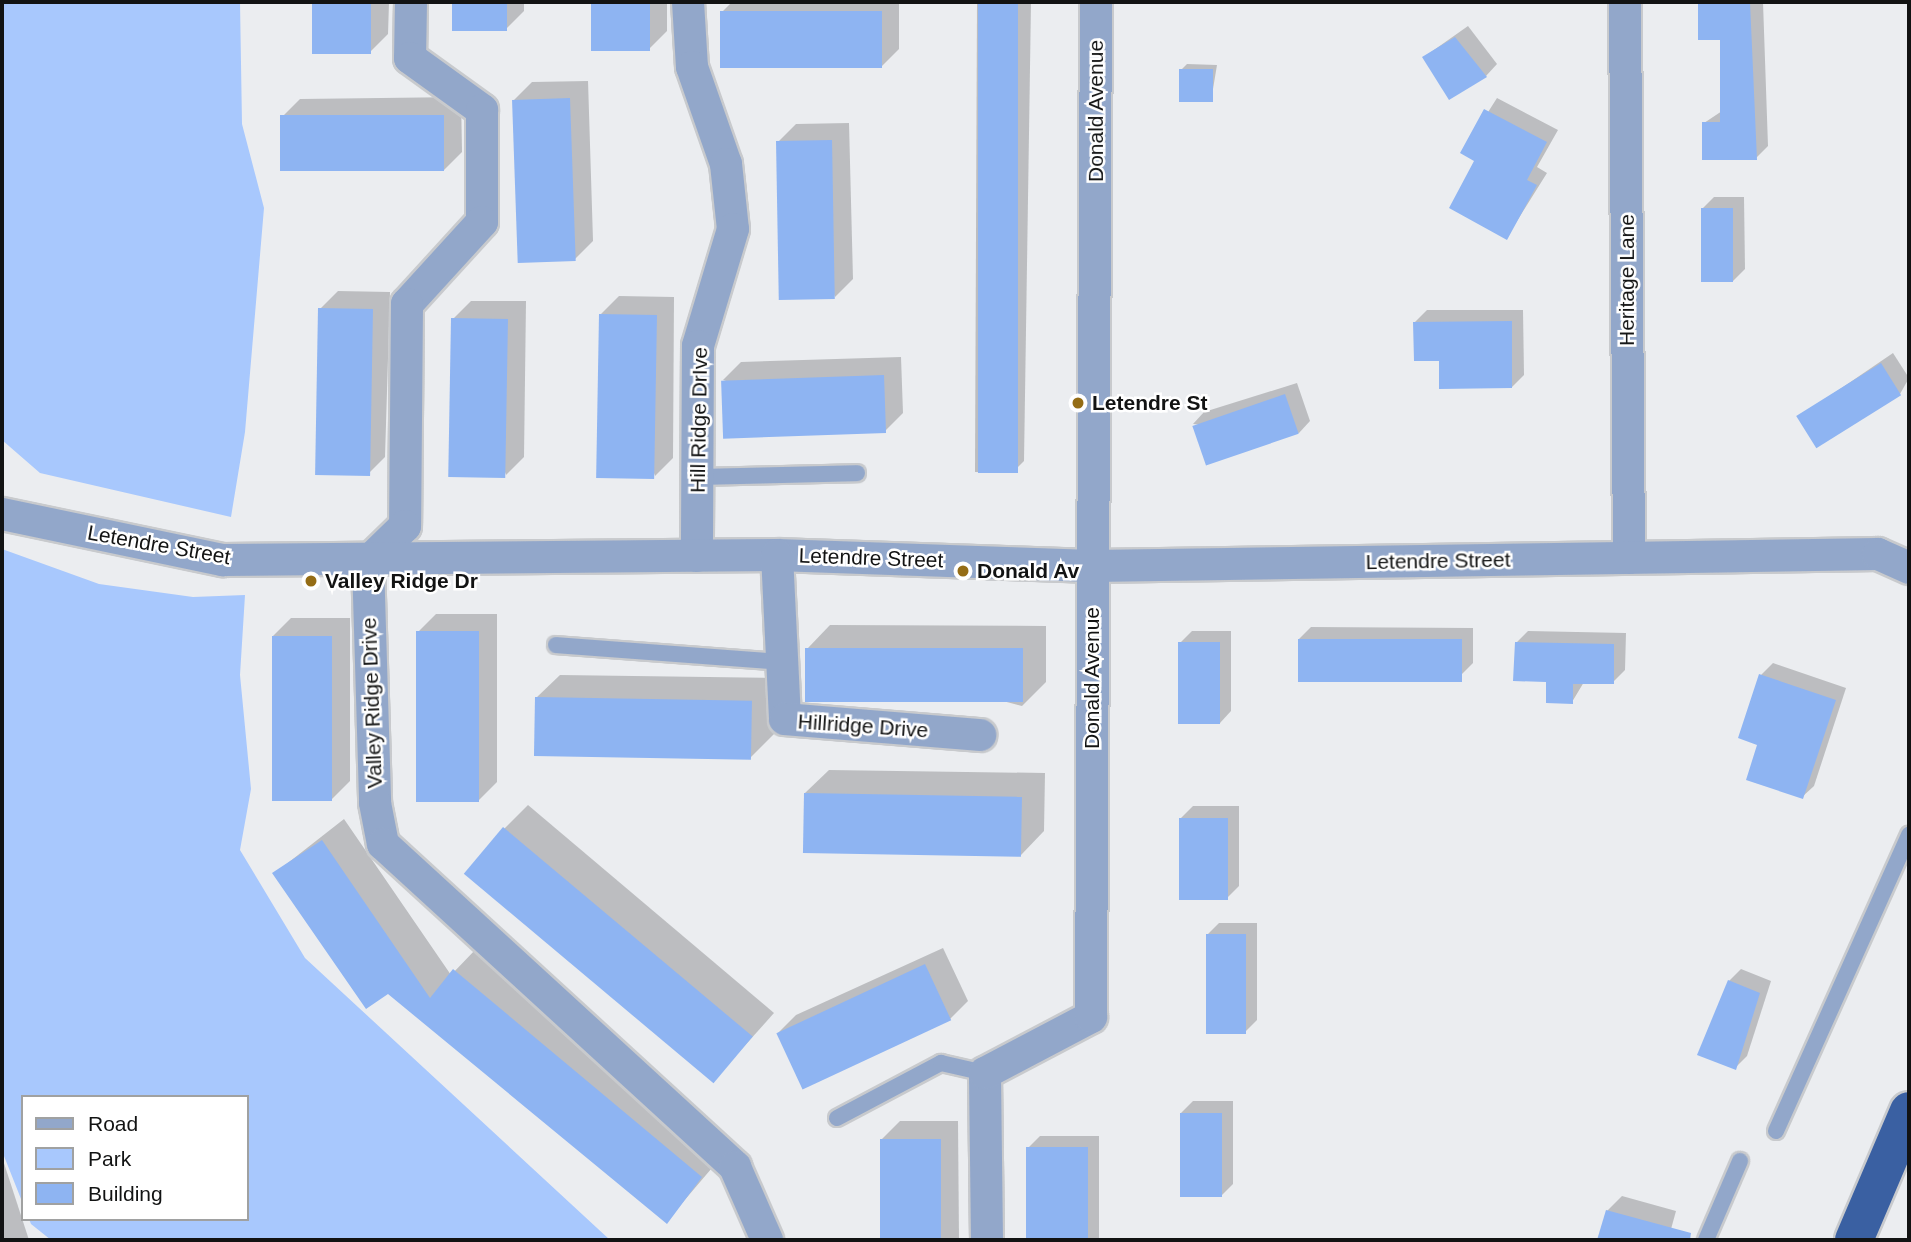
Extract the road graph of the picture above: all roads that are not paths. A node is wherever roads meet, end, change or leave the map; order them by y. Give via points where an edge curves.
1 (411, 2) edge
2 (688, 2) edge
3 (1096, 2) edge
4 (1625, 2) edge
5 (857, 473) dead end
6 (697, 477) junction
7 (2, 514) edge
8 (777, 555) junction
9 (697, 556) junction
10 (1629, 558) junction
11 (368, 562) junction
12 (1093, 566) junction
13 (1909, 568) edge
14 (556, 645) dead end
15 (782, 662) junction
16 (980, 735) dead end
17 (1909, 835) edge
18 (985, 1073) junction
19 (1909, 1111) edge
20 (837, 1118) dead end
21 (1776, 1131) dead end
22 (1740, 1161) dead end
23 (767, 1240) edge
24 (986, 1240) edge
25 (1706, 1240) edge
26 (1854, 1240) edge

1 - 11 street via 410,58 482,110 482,222 407,304 405,526
2 - 6 street, Hill Ridge DrIve via 692,67 726,164 733,229 698,346
3 - 12 street, Donald Avenue
4 - 10 street, Heritage Lane
5 - 6 lane
6 - 9 street, Hill Ridge DrIve
7 - 11 street, Letendre Street via 223,559
8 - 9 street, Letendre Street
8 - 12 street, Letendre Street
8 - 15 street, Hillridge Drive
9 - 11 street, Letendre Street
10 - 12 street, Letendre Street
10 - 13 street, Letendre Street via 1878,554
11 - 23 street, Valley Ridge Drive via 375,803 383,844 735,1167
12 - 18 street, Donald Avenue via 1091,1017
14 - 15 lane
15 - 16 street, Hillridge Drive via 785,719
17 - 21 lane
18 - 20 lane via 941,1063
18 - 24 street
19 - 26 highway
22 - 25 lane

